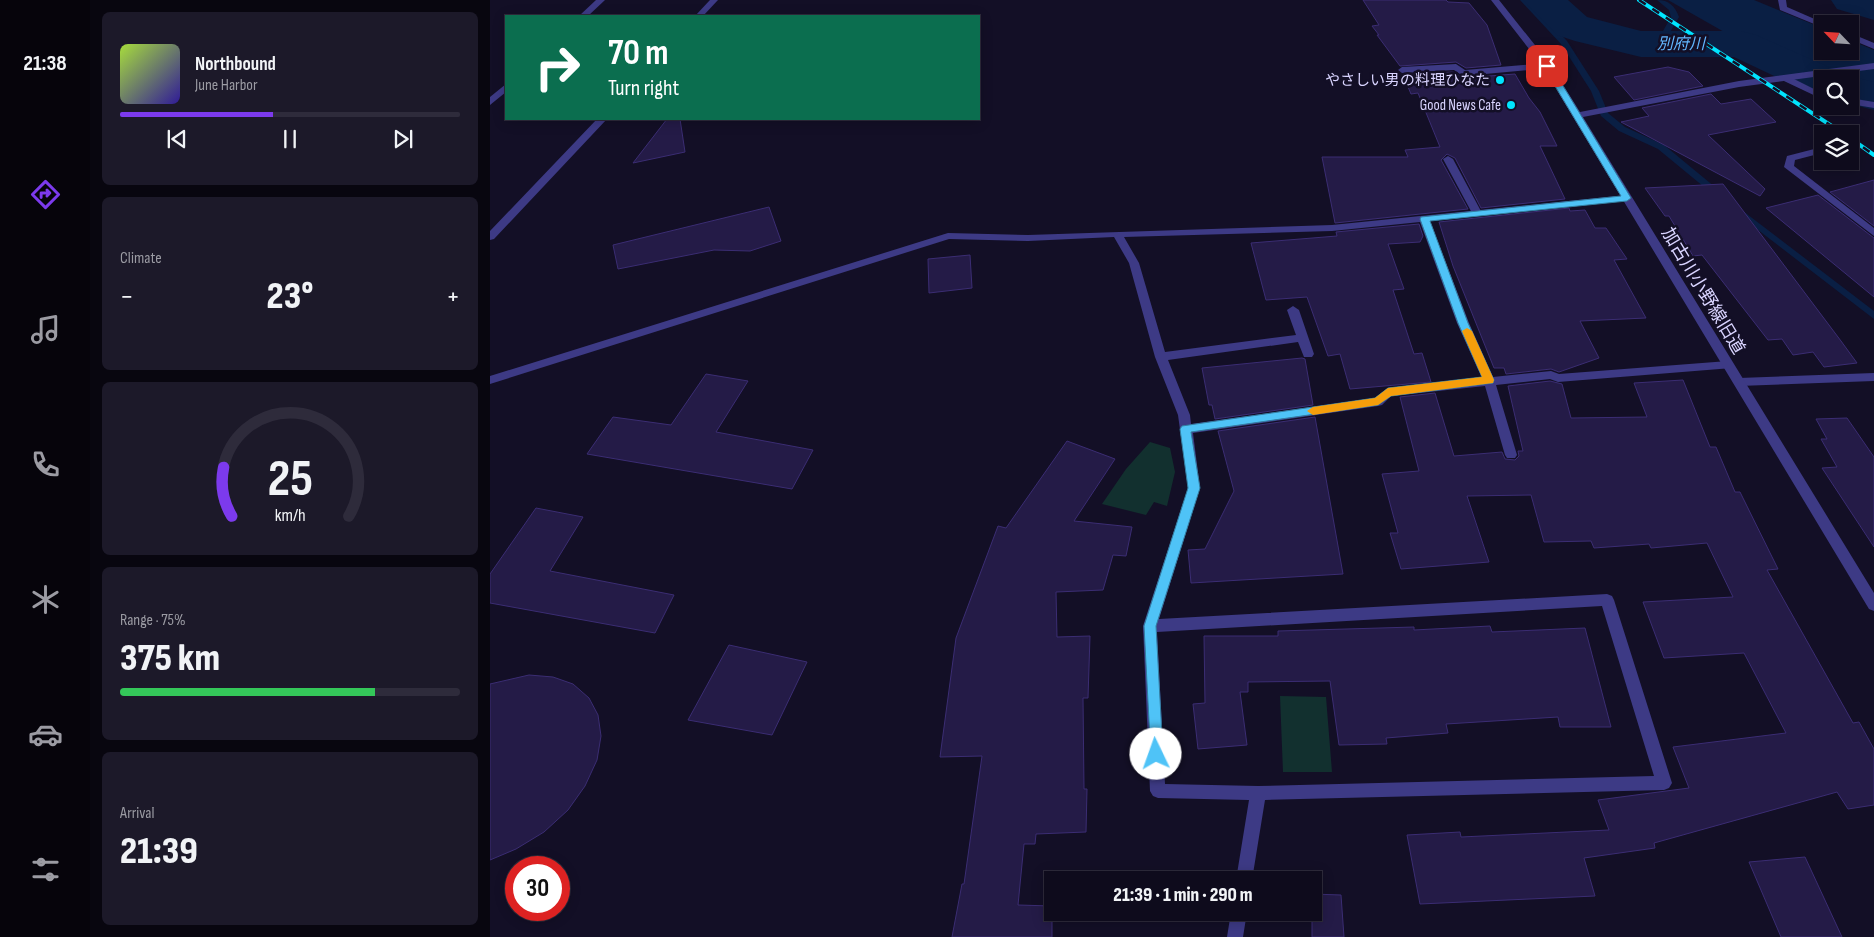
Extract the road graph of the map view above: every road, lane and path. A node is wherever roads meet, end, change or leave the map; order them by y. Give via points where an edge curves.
1 (601, 0) edge
2 (714, 0) edge
3 (1495, 0) edge
4 (1782, 0) edge
5 (584, 15) edge
6 (699, 15) edge
7 (1814, 21) edge
8 (1859, 40) edge
9 (1874, 46) edge
10 (1547, 66) junction
11 (1874, 66) edge
12 (1402, 70) dead end
13 (1787, 79) junction
14 (505, 88) edge
15 (1814, 92) edge
16 (490, 102) edge
17 (1859, 102) edge
18 (1874, 105) edge
19 (1578, 115) junction
20 (601, 120) edge
21 (1814, 152) edge
22 (1448, 159) dead end
23 (1627, 198) junction
24 (1477, 214) junction
25 (1424, 219) junction
26 (1874, 232) edge
27 (1117, 234) junction
28 (490, 237) edge
29 (1293, 310) dead end
30 (1302, 338) junction
31 (1308, 354) dead end
32 (1161, 357) junction
33 (1728, 365) junction
34 (1874, 377) edge
35 (490, 380) edge
36 (1489, 380) junction
37 (1739, 382) junction
38 (1186, 429) junction
39 (1511, 455) dead end
40 (1874, 605) edge
41 (1150, 626) junction
42 (1258, 793) junction
43 (1245, 871) edge
44 (1238, 921) edge
45 (1236, 937) edge

1 - 5 street
2 - 6 street
3 - 10 street, 加古川小野線旧道
4 - 7 street via 1783,8
8 - 9 street
10 - 12 street via 1463,73 1456,67
10 - 19 street, 加古川小野線旧道
11 - 13 street
13 - 15 street
13 - 19 street via 1739,84
14 - 16 street
17 - 18 street
19 - 23 street, 加古川小野線旧道
20 - 28 street
21 - 26 street via 1790,158 1789,167
22 - 24 street
23 - 24 street
23 - 33 street, 加古川小野線旧道
24 - 25 street
25 - 27 street via 1332,228
25 - 36 street via 1463,323
27 - 32 street via 1134,263
27 - 35 street via 1028,238 948,236
29 - 30 street
30 - 31 street
30 - 32 street
32 - 38 street via 1184,415
33 - 36 street
33 - 37 street, 加古川小野線旧道
34 - 37 street
36 - 38 street via 1388,392 1378,402
36 - 39 street
37 - 40 street, 加古川小野線旧道
38 - 41 street via 1194,488
41 - 42 street via 1158,791
41 - 42 street via 1607,600 1664,783
42 - 43 street
44 - 45 street

